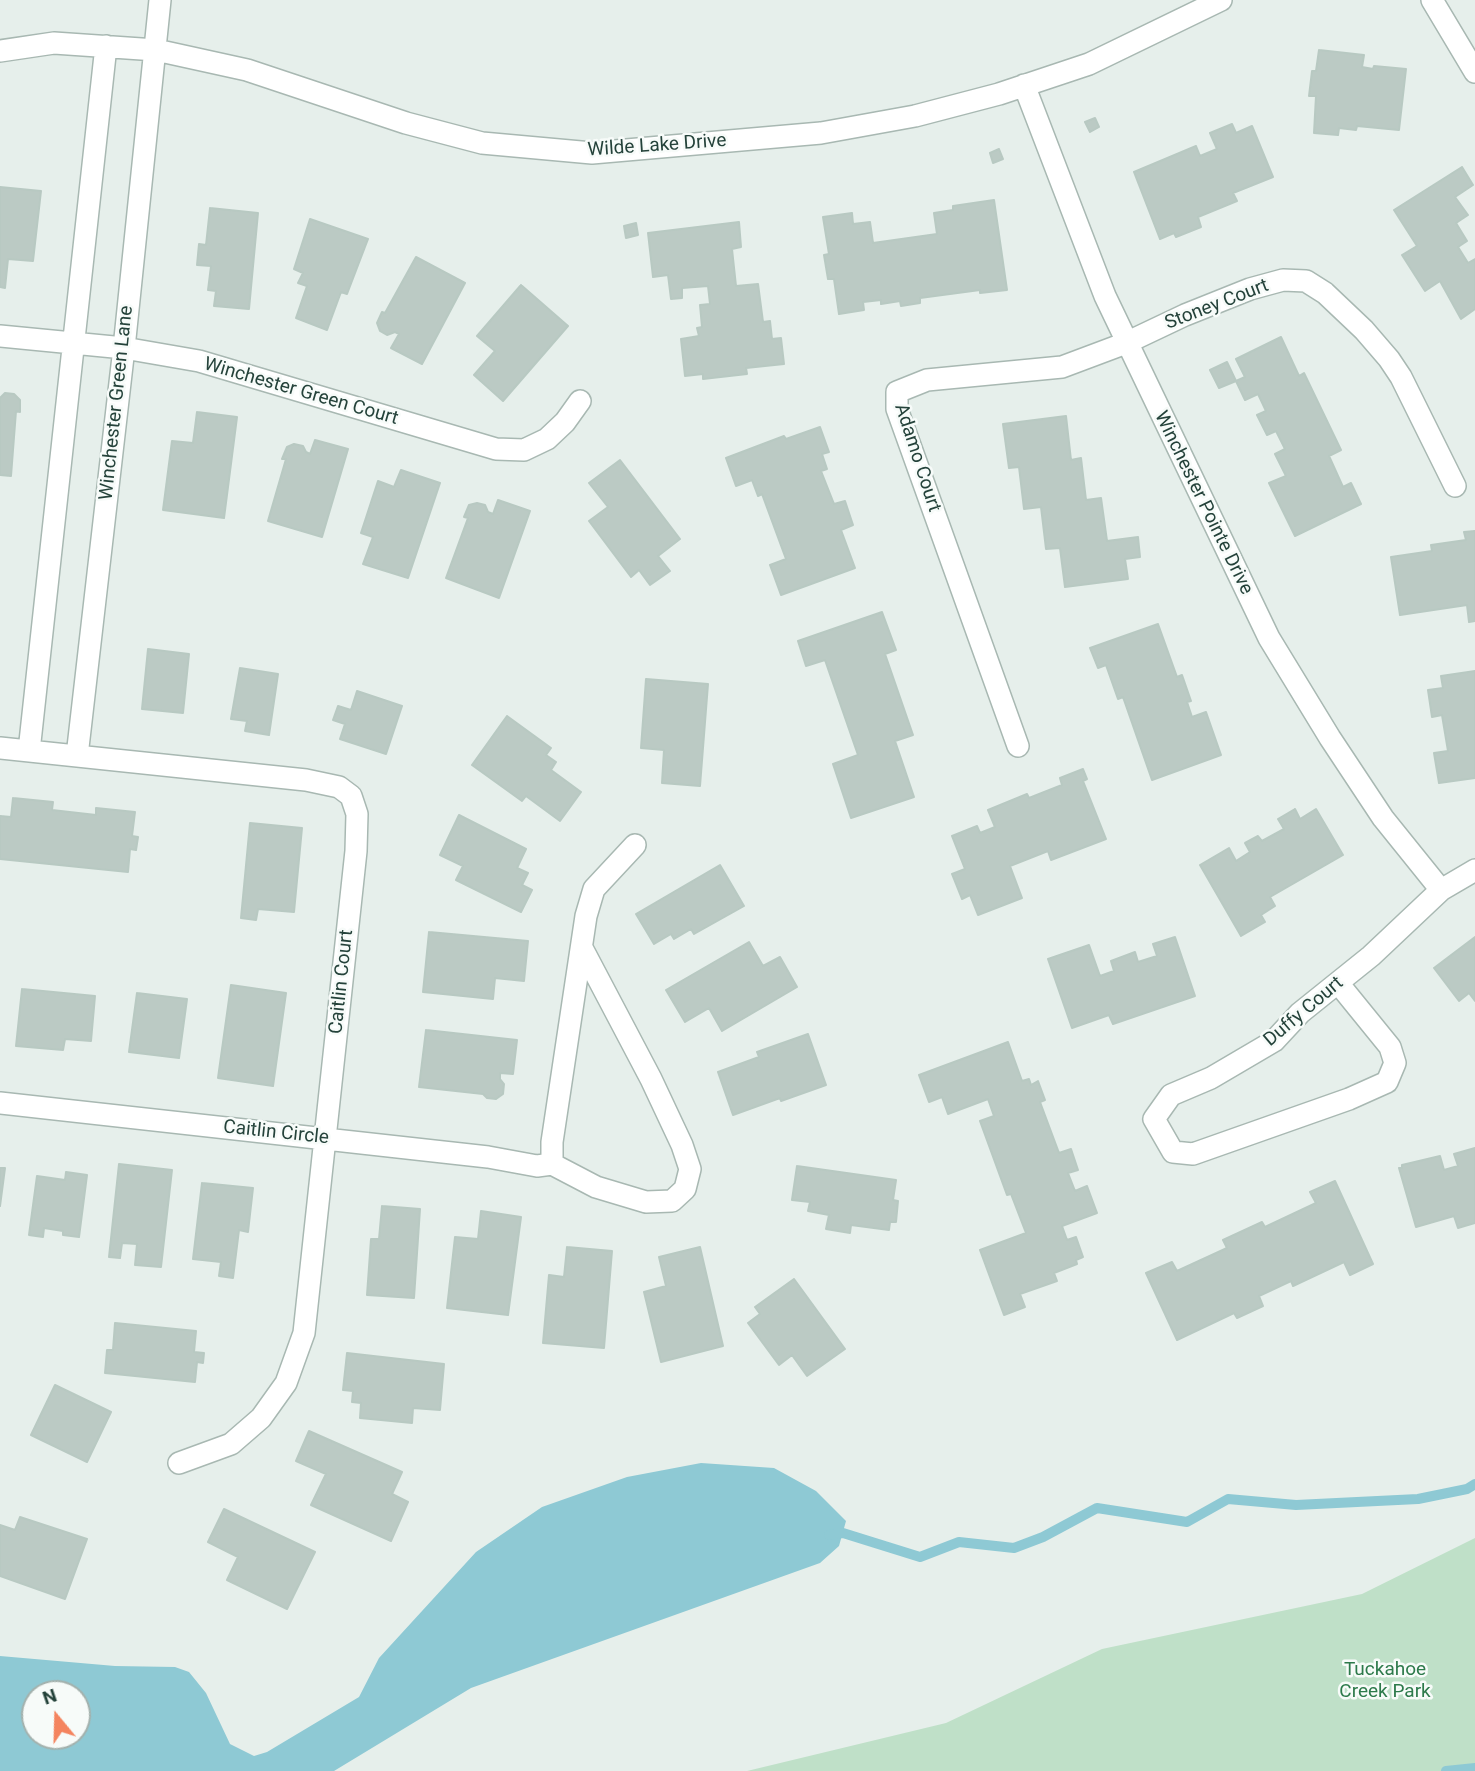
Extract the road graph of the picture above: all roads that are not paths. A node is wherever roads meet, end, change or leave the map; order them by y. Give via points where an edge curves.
1 (160, 0) edge
2 (1221, 0) edge
3 (1432, 0) edge
4 (106, 46) junction
5 (156, 50) junction
6 (0, 51) edge
7 (1475, 72) edge
8 (1024, 85) junction
9 (0, 336) edge
10 (75, 343) junction
11 (1126, 343) junction
12 (124, 348) junction
13 (580, 401) dead end
14 (1455, 486) dead end
15 (1018, 746) dead end
16 (0, 748) edge
17 (29, 751) junction
18 (77, 756) junction
19 (635, 845) dead end
20 (1475, 870) edge
21 (1441, 890) junction
22 (582, 948) junction
23 (1338, 983) junction
24 (0, 1103) edge
25 (325, 1138) junction
26 (552, 1164) junction
27 (179, 1463) dead end

1 - 5 street, Winchester Green Lane
2 - 8 street, Wilde Lake Drive via 1088,64
3 - 7 street
4 - 5 street, Wilde Lake Drive
4 - 6 street, Wilde Lake Drive via 54,43
4 - 10 street
5 - 8 street, Wilde Lake Drive via 247,69 406,123 482,143 592,153 821,133 915,116
5 - 12 street, Winchester Green Lane
8 - 11 street, Winchester Pointe Drive
9 - 10 street, Winchester Green Court
10 - 12 street, Winchester Green Court
10 - 17 street
11 - 14 street, Stoney Court via 1250,289 1283,280 1306,282 1325,293 1389,359
11 - 15 street, Adamo Court via 1062,367 927,380 897,392 897,409
11 - 21 street, Winchester Pointe Drive via 1269,638 1375,806
12 - 13 street, Winchester Green Court via 199,361 496,449 524,450 547,439
12 - 18 street, Winchester Green Lane
16 - 17 street, Caitlin Court
17 - 18 street, Caitlin Court
18 - 25 street, Caitlin Court via 306,780 340,787 351,796 357,814 356,850
19 - 22 street via 593,889
20 - 21 street, Duffy Court
21 - 23 street, Duffy Court
22 - 26 street
22 - 26 street, Caitlin Circle via 651,1079 690,1169 685,1189 672,1200 646,1202 596,1187
23 - 23 street, Duffy Court via 1274,1041 1171,1096 1154,1119 1173,1152 1193,1154 1387,1082 1395,1063 1390,1047
24 - 25 street, Caitlin Circle
25 - 26 street, Caitlin Circle via 537,1166
25 - 27 street, Caitlin Court via 304,1333 286,1383 261,1418 231,1444

